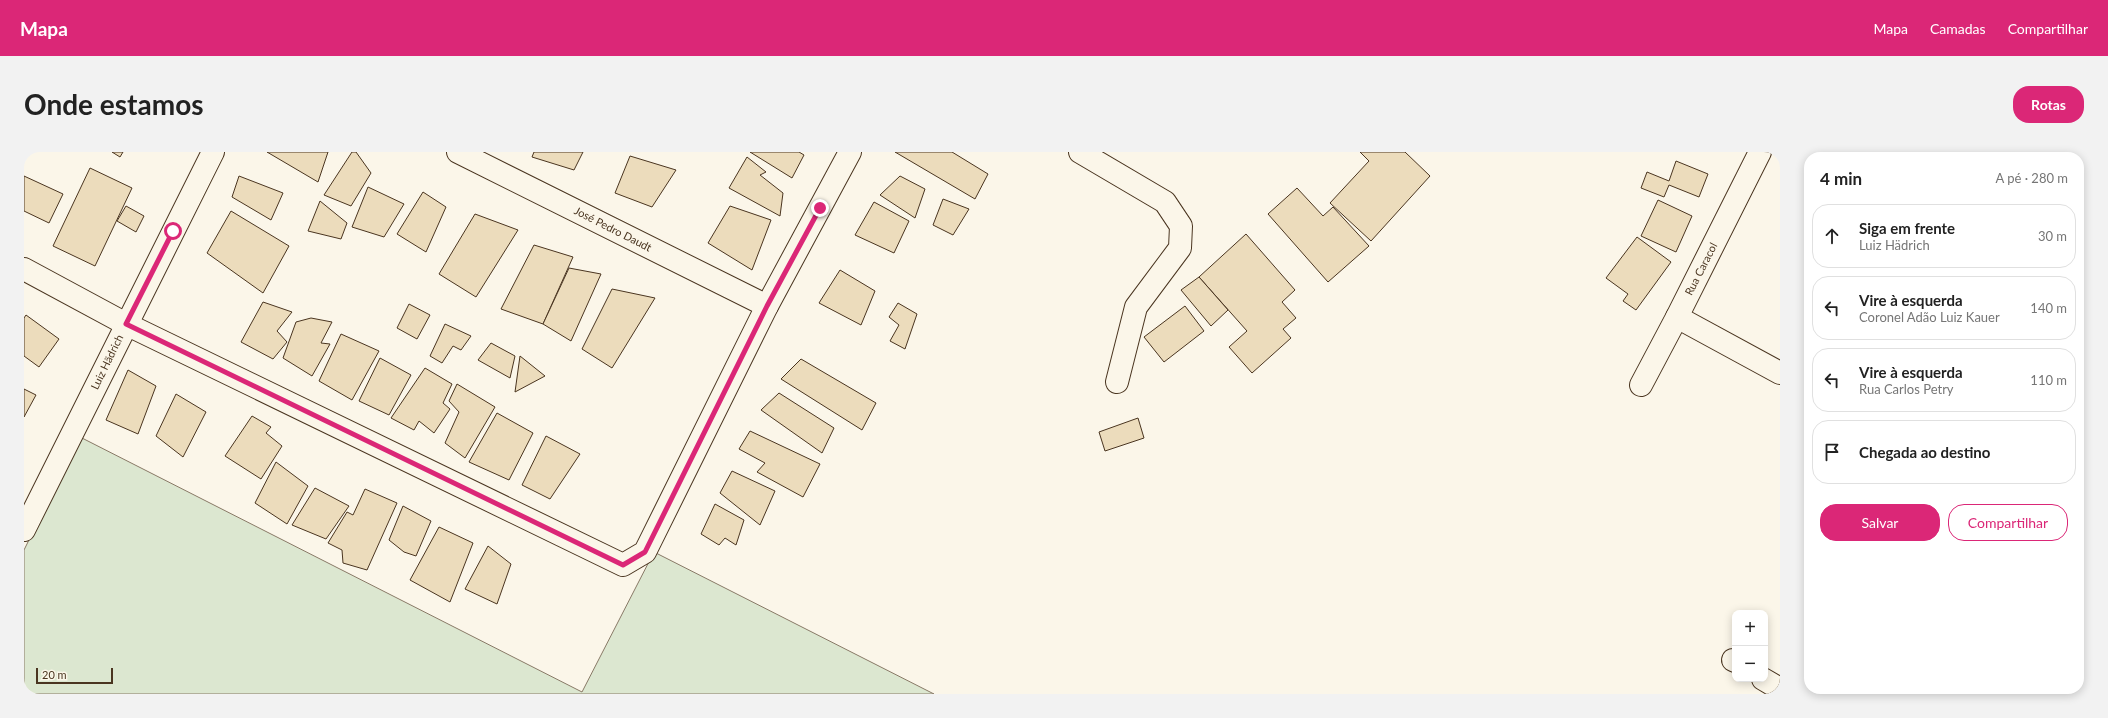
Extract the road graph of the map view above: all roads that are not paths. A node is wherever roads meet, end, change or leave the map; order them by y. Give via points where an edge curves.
1 (213, 152) edge
2 (458, 152) edge
3 (850, 152) edge
4 (1080, 152) edge
5 (1759, 152) edge
6 (24, 268) edge
7 (767, 306) junction
8 (1678, 317) junction
9 (126, 324) junction
10 (1780, 373) edge
11 (1116, 382) dead end
12 (1641, 385) dead end
13 (24, 530) edge
14 (1768, 682) edge
15 (1780, 689) edge

1 - 9 street, Luiz Hädrich
2 - 7 street, José Pedro Daudt
3 - 7 street
4 - 11 street via 1165,202 1181,226 1180,248 1136,307
5 - 8 street, Rua Caracol
6 - 9 street
7 - 9 street via 645,552 623,565
8 - 10 street
8 - 12 street, Rua Caracol
9 - 13 street, Luiz Hädrich
14 - 15 street

